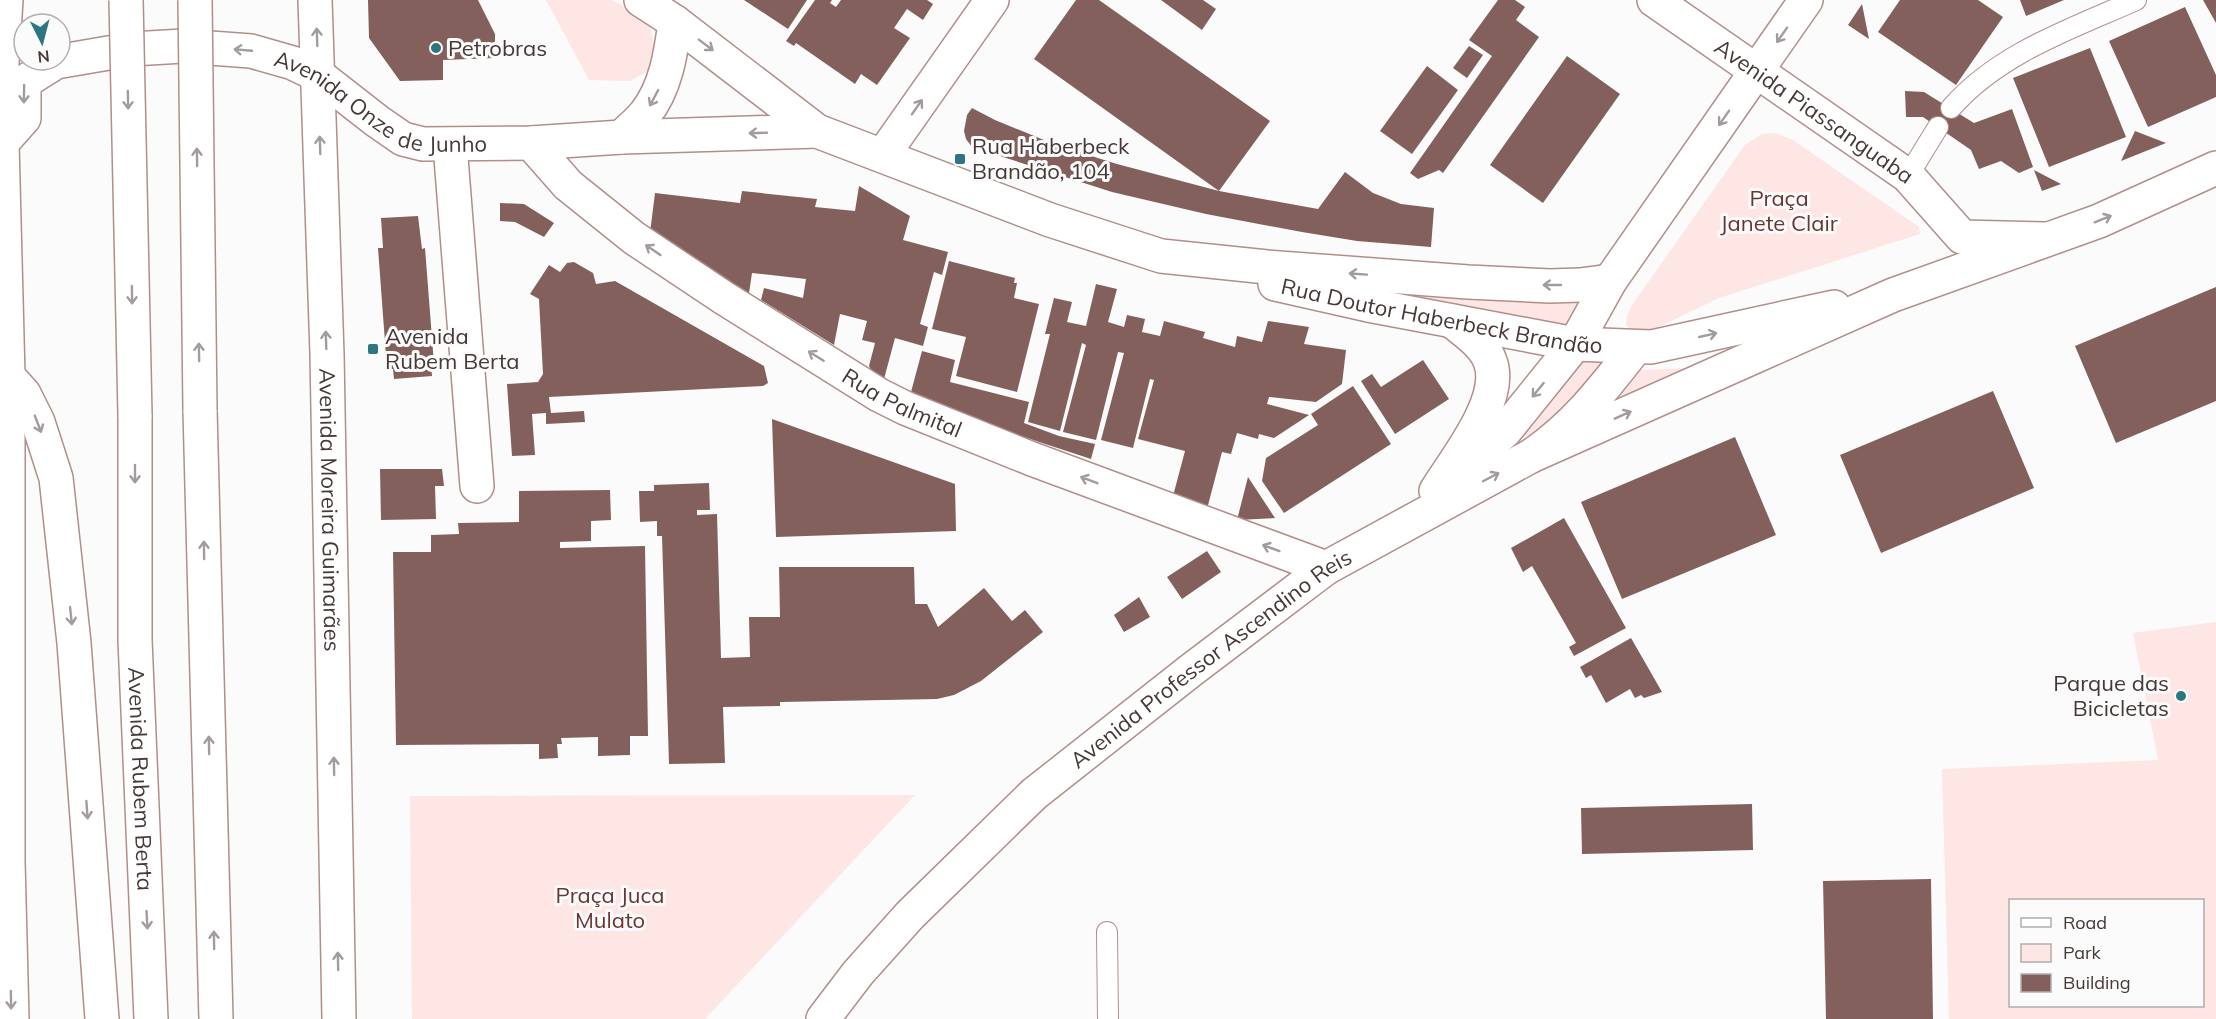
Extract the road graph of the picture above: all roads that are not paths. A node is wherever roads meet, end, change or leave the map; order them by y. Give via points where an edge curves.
1 (6, 0) edge
2 (126, 0) edge
3 (195, 0) edge
4 (315, 0) edge
5 (641, 0) edge
6 (992, 0) edge
7 (1654, 0) edge
8 (1806, 0) edge
9 (2136, 0) edge
10 (675, 22) junction
11 (1758, 70) junction
12 (318, 75) junction
13 (1950, 108) dead end
14 (1938, 128) dead end
15 (817, 131) junction
16 (622, 137) junction
17 (531, 143) junction
18 (1, 144) edge
19 (450, 145) junction
20 (884, 155) junction
21 (2216, 168) edge
22 (1908, 176) junction
23 (1962, 237) junction
24 (2048, 239) junction
25 (1267, 267) junction
26 (1610, 281) junction
27 (1930, 282) junction
28 (1893, 295) junction
29 (1452, 321) junction
30 (1575, 344) junction
31 (1636, 347) junction
32 (8, 376) junction
33 (1531, 456) junction
34 (477, 486) dead end
35 (1436, 491) junction
36 (1384, 535) junction
37 (1326, 568) junction
38 (4, 861) edge
39 (1107, 932) dead end
40 (215, 980) junction
41 (12, 1019) edge
42 (102, 1019) edge
43 (151, 1019) edge
44 (216, 1019) edge
45 (228, 1019) edge
46 (339, 1019) edge
47 (823, 1019) edge
48 (1108, 1019) edge

1 - 18 main road
2 -> 43 main road, Avenida Rubem Berta, bridge via 135,415 135,640
40 -> 3 main road, bridge via 200,410
12 -> 4 main road, Avenida Moreira Guimarães
5 - 10 main road, Rua Doutor Haberbeck Brandão
20 -> 6 main road
7 - 11 main road, Avenida Piassanguaba
8 -> 11 main road
9 - 13 lane via 2007,60
10 -> 15 main road, Rua Doutor Haberbeck Brandão
10 -> 16 main road via 670,58 657,95 646,114
11 - 22 main road, Avenida Piassanguaba
11 -> 26 main road
12 -> 18 main road, Avenida Onze de Junho via 251,51 183,46 132,49 56,62 24,82 24,118
12 - 19 main road, Avenida Onze de Junho via 403,139
46 -> 12 main road, Avenida Moreira Guimarães
14 - 22 lane
15 -> 16 main road, Avenida Onze de Junho
15 - 20 main road, Rua Doutor Haberbeck Brandão
16 - 17 main road, Avenida Onze de Junho
17 - 19 main road, Avenida Onze de Junho
37 -> 17 main road, Rua Palmital via 1032,459 879,395 634,238 568,185
18 - 32 main road
19 - 34 main road
20 - 25 main road, Rua Doutor Haberbeck Brandão via 1050,220 1161,256
24 -> 21 main road via 2116,214
22 - 23 main road, Avenida Piassanguaba
23 - 24 main road
23 - 27 main road
24 - 27 main road
26 -> 25 main road via 1581,285 1513,284
25 - 29 main road, Rua Doutor Haberbeck Brandão via 1262,281
26 - 30 main road
27 - 28 main road
31 -> 28 main road, Rua Doutor Haberbeck Brandão
33 -> 28 main road
29 - 30 main road, Rua Doutor Haberbeck Brandão
29 - 35 main road via 1477,342 1490,360 1492,390 1486,410
30 - 31 main road, Rua Doutor Haberbeck Brandão
30 -> 35 main road via 1506,431
31 - 33 main road, Avenida Professor Ascendino Reis via 1592,404
32 - 38 main road
32 -> 42 main road via 24,394 38,422 56,478 74,643
36 -> 33 main road, Avenida Professor Ascendino Reis
35 - 36 main road
36 - 37 main road, Avenida Professor Ascendino Reis
37 - 47 main road, Avenida Professor Ascendino Reis via 1034,794 910,915
38 -> 41 main road
39 - 48 lane
40 - 44 main road
40 - 45 main road

